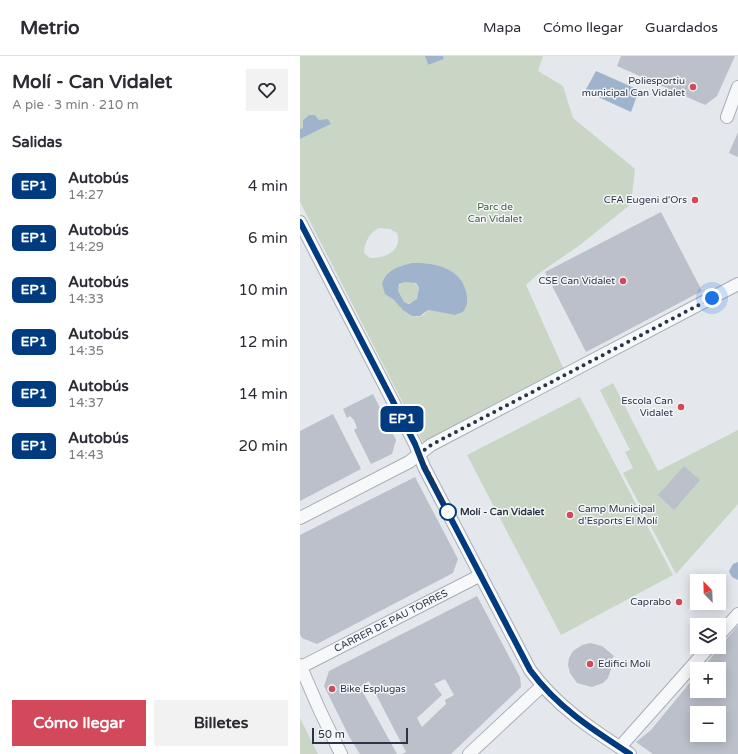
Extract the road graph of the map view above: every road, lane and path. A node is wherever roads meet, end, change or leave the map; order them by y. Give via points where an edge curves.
1 (738, 87) edge
2 (726, 117) dead end
3 (300, 222) edge
4 (738, 284) edge
5 (419, 454) junction
6 (300, 518) edge
7 (481, 575) junction
8 (738, 614) edge
9 (726, 627) edge
10 (703, 654) edge
11 (301, 666) edge
12 (542, 686) junction
13 (625, 751) edge
14 (341, 754) edge
15 (469, 754) edge

1 - 2 street
3 - 5 street
4 - 5 street via 431,445
5 - 6 street via 409,462
5 - 7 street
7 - 11 street, CARRER DE PAU TORRES
7 - 12 street via 530,670
8 - 9 street
10 - 13 street
11 - 14 street
12 - 13 street via 575,717
12 - 15 street

